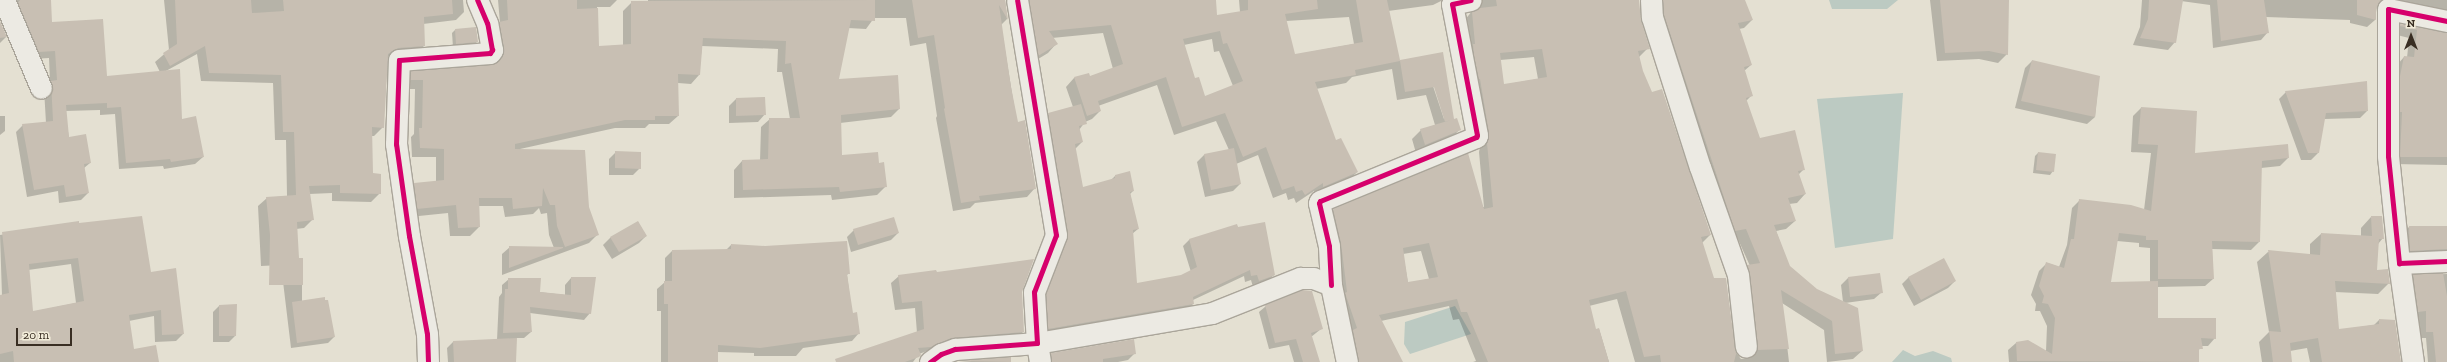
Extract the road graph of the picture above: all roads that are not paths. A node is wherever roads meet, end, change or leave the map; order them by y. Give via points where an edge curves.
1 (4, 0) edge
2 (478, 0) edge
3 (1017, 0) edge
4 (1471, 0) edge
5 (1651, 0) edge
6 (2388, 4) edge
7 (2447, 21) edge
8 (41, 88) dead end
9 (2447, 261) edge
10 (2399, 263) junction
11 (1331, 285) junction
12 (1746, 347) dead end
13 (1039, 353) edge
14 (428, 362) edge
15 (930, 362) edge
16 (1347, 362) edge
17 (2413, 362) edge

1 - 8 street
2 - 14 street via 487,23 492,50 490,53 399,60 396,144 408,236 427,334
3 - 13 street via 1056,235 1034,292
4 - 11 street via 1452,4 1477,135 1320,201 1329,246
5 - 12 street via 1655,25 1700,167 1738,275
6 - 7 street
6 - 10 street via 2388,156
9 - 10 street
10 - 17 street
11 - 13 street via 1313,278 1300,278 1212,313
11 - 16 street
13 - 15 street via 955,349 941,354

